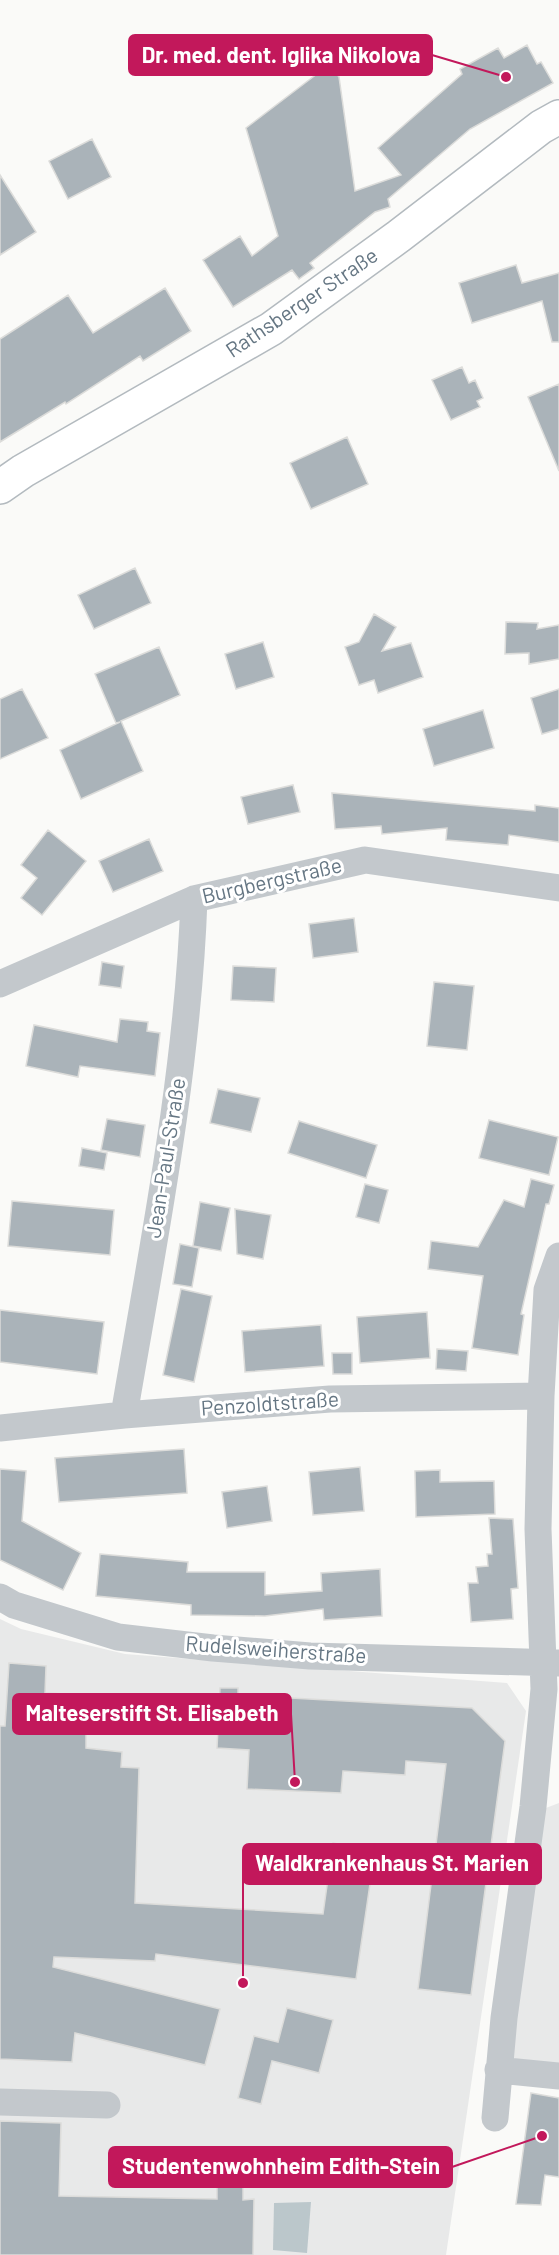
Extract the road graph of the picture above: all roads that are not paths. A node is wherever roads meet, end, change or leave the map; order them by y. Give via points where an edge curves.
1 (559, 117) edge
2 (0, 487) edge
3 (559, 888) edge
4 (194, 899) junction
5 (0, 984) edge
6 (559, 1256) edge
7 (553, 1291) edge
8 (541, 1396) junction
9 (124, 1415) junction
10 (0, 1428) edge
11 (0, 1597) edge
12 (551, 1663) edge
13 (498, 2070) junction
14 (559, 2076) edge
15 (0, 2102) edge
16 (108, 2105) dead end
17 (495, 2118) dead end

1 - 2 street, Rathsberger Straße via 271,329
3 - 4 street, Burgbergstraße via 365,860
4 - 5 street, Burgbergstraße
4 - 9 street, Jean-Paul-Straße via 191,971 170,1144
6 - 7 street
7 - 8 street
8 - 9 street, Penzoldtstraße via 330,1399
8 - 12 street via 538,1529
9 - 10 street, Penzoldtstraße
11 - 12 street, Rudelsweiherstraße via 118,1637 166,1643 310,1656
12 - 13 street
13 - 14 street
13 - 17 street
15 - 16 street

